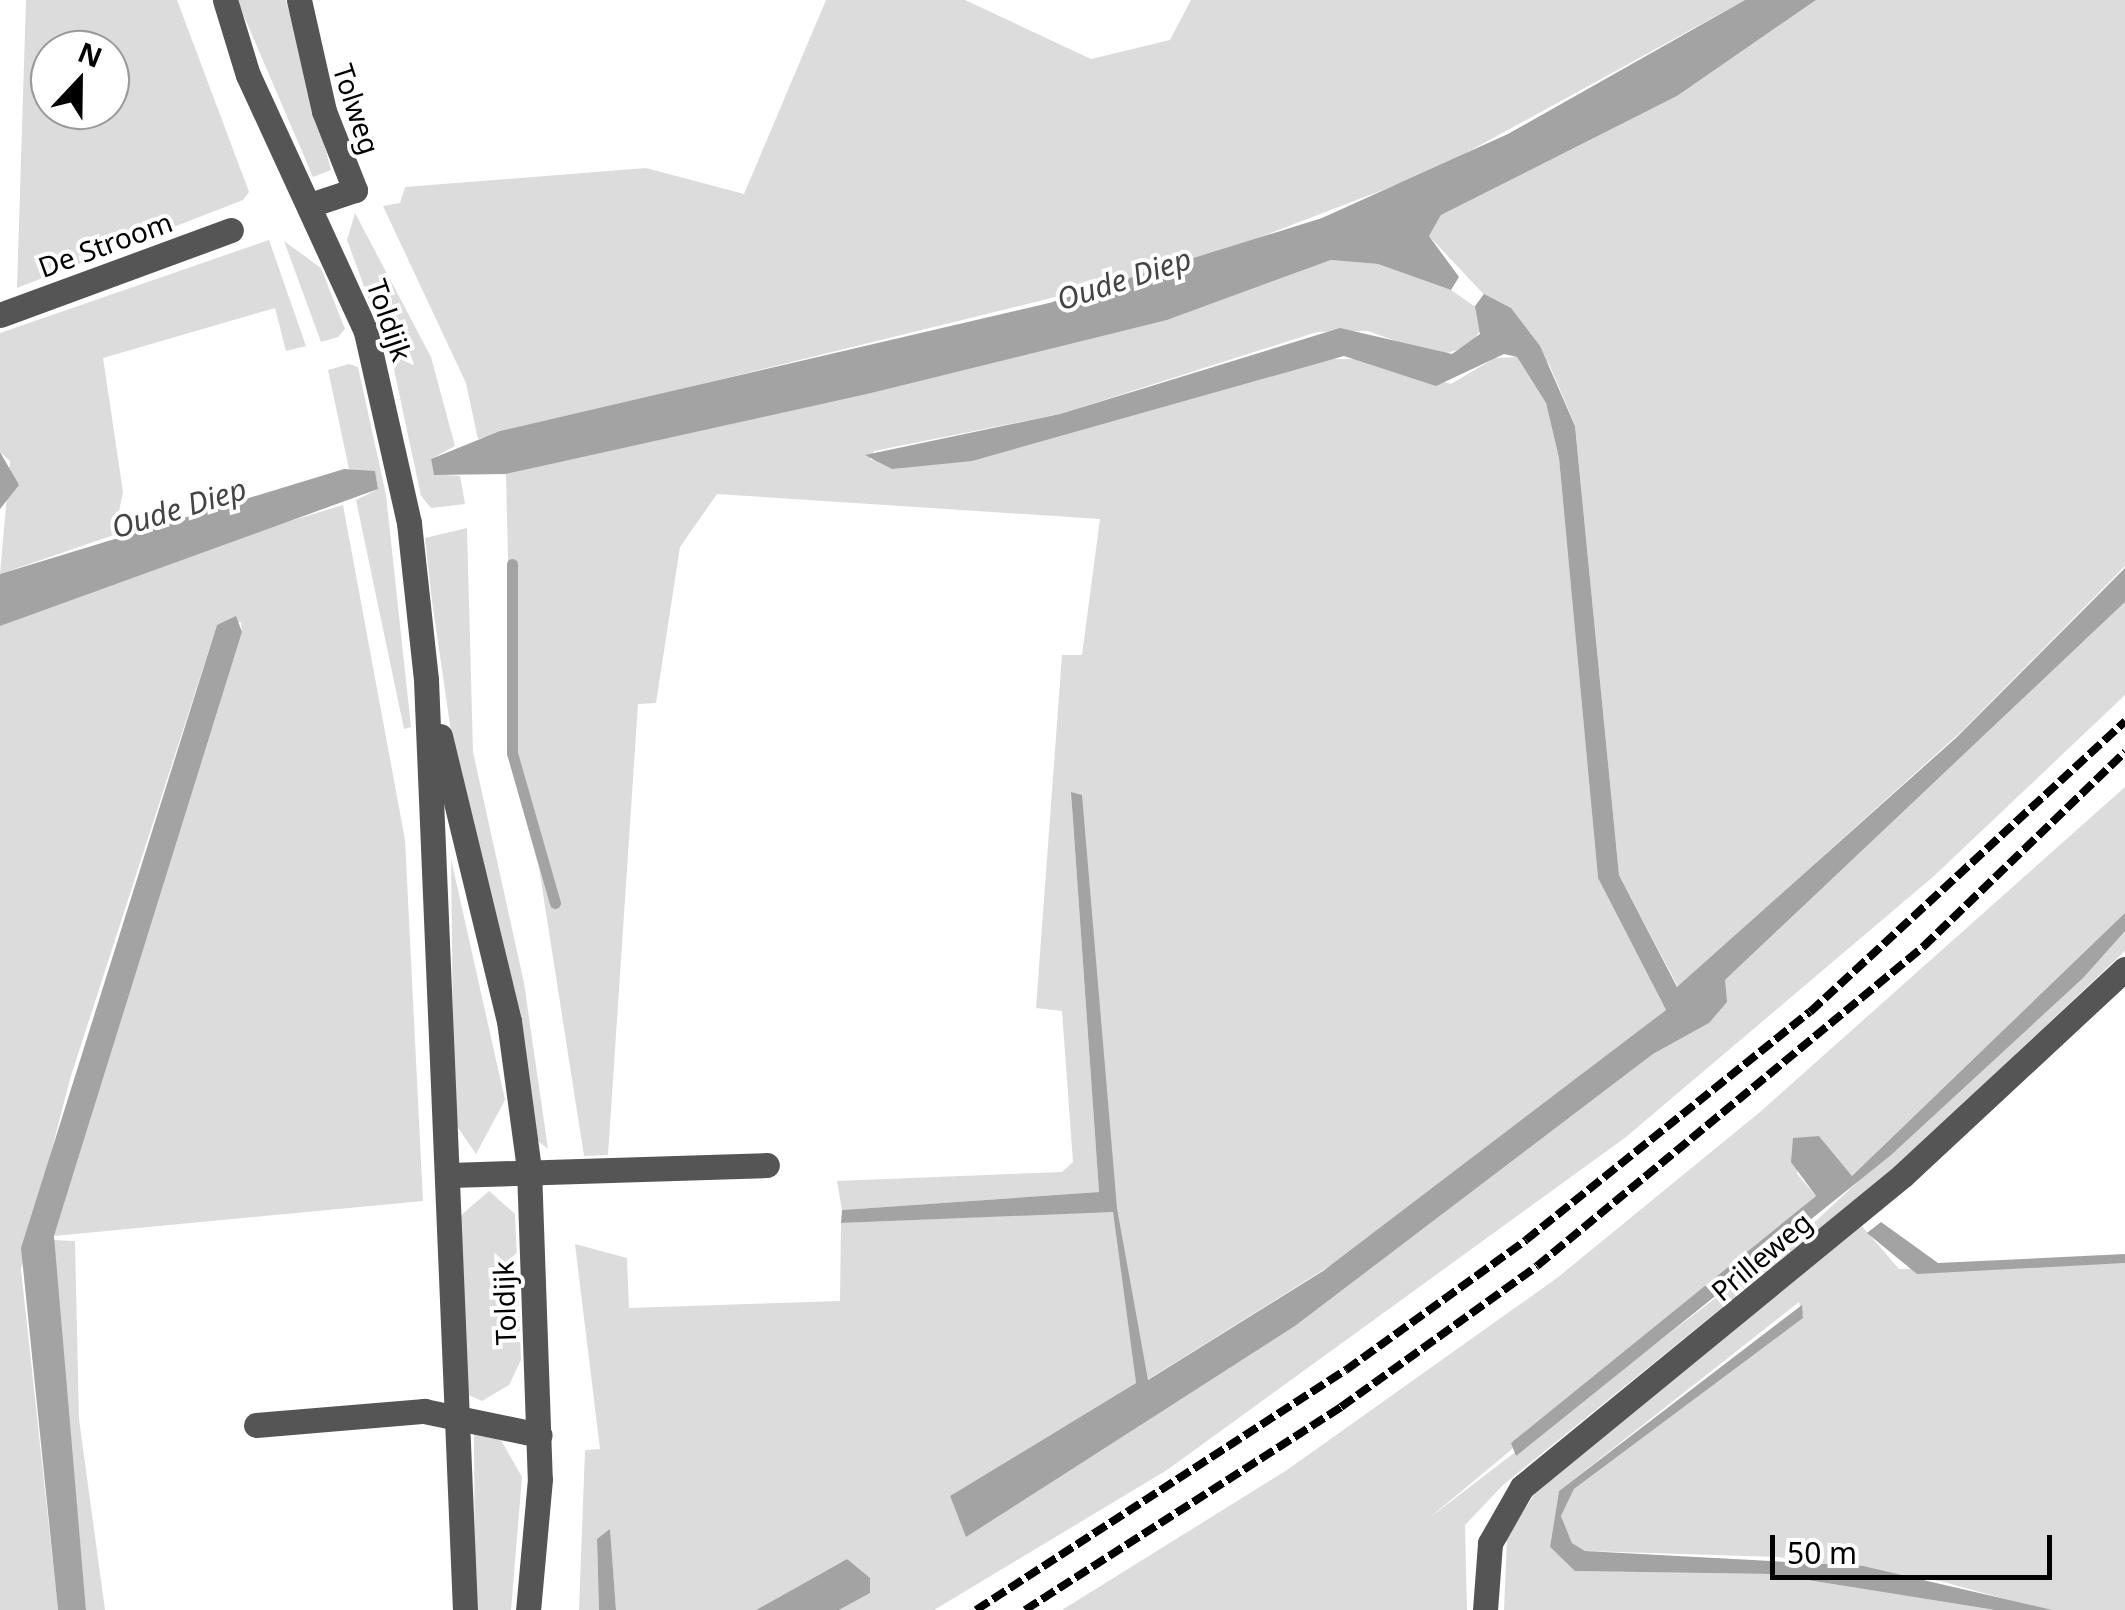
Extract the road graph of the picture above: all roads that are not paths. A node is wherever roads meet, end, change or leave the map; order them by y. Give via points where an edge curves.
1 (225, 0) edge
2 (300, 0) edge
3 (310, 205) junction
4 (230, 230) dead end
5 (0, 315) edge
6 (426, 680) junction
7 (2125, 969) edge
8 (767, 1165) dead end
9 (528, 1168) junction
10 (450, 1175) junction
11 (458, 1419) junction
12 (256, 1425) dead end
13 (540, 1435) junction
14 (465, 1610) edge
15 (528, 1610) edge
16 (1485, 1610) edge

1 - 3 street, Toldijk via 248,76
2 - 3 street, Tolweg via 324,112 354,190
3 - 6 street, Toldijk via 366,332 392,429
4 - 5 street, De Stroom
6 - 9 street, Toldijk via 506,1005
6 - 10 street, Toldijk
7 - 16 street, Prilleweg via 1879,1196 1522,1487 1490,1544
8 - 9 street
9 - 10 street
9 - 13 street, Toldijk
10 - 11 street, Toldijk
11 - 12 street via 424,1411
11 - 13 street
11 - 14 street, Toldijk
13 - 15 street, Toldijk

